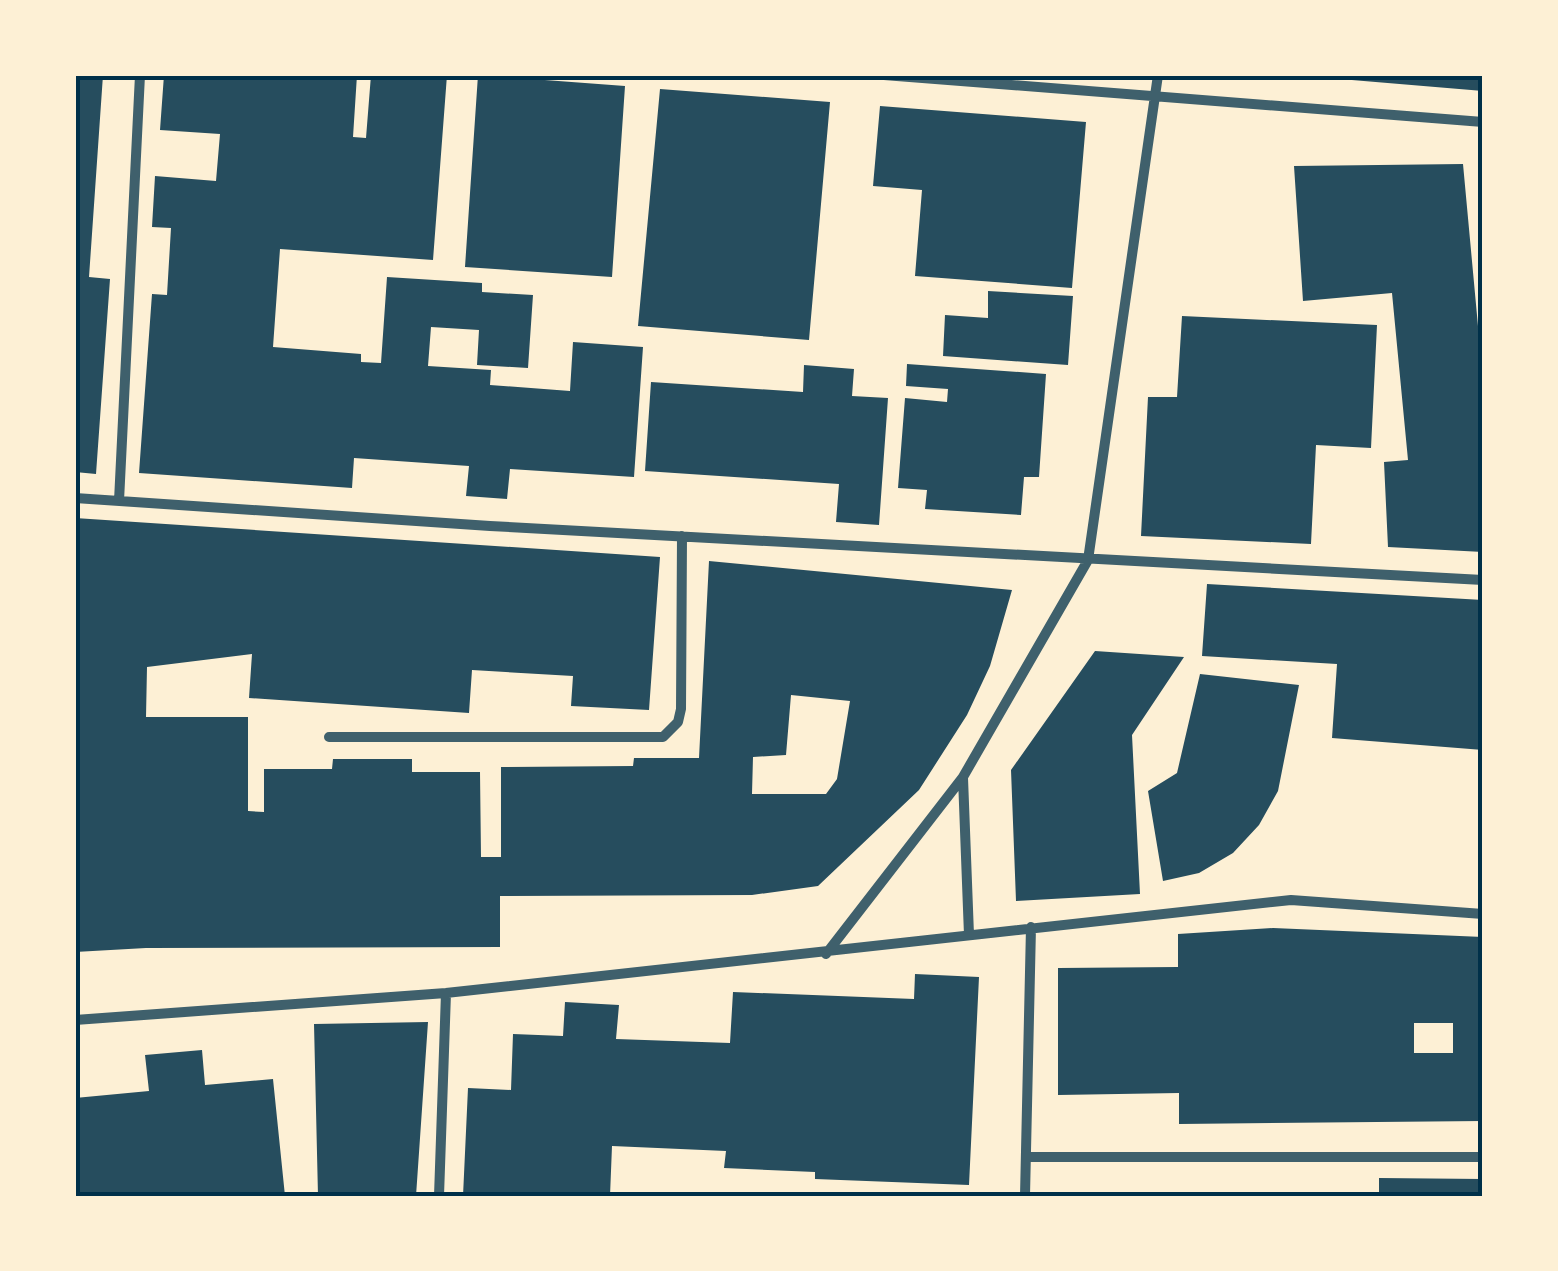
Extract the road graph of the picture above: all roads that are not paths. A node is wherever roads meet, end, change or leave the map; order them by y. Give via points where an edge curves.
1 (140, 75) edge
2 (884, 75) edge
3 (1158, 75) edge
4 (1156, 96) junction
5 (1483, 122) edge
6 (75, 498) edge
7 (120, 501) junction
8 (682, 536) junction
9 (1088, 560) junction
10 (1483, 580) edge
11 (329, 737) dead end
12 (963, 777) junction
13 (1483, 914) edge
14 (1031, 927) junction
15 (969, 935) junction
16 (826, 954) junction
17 (446, 993) junction
18 (75, 1020) edge
19 (1483, 1157) edge
20 (1029, 1158) junction
21 (440, 1196) edge
22 (1025, 1196) edge

1 - 7 street
2 - 4 street
3 - 4 street
4 - 5 street
4 - 9 street
6 - 7 street
7 - 8 street
8 - 9 street
8 - 11 street via 680,714 663,736
9 - 10 street
9 - 12 street
12 - 15 street
12 - 16 street
13 - 14 street via 1291,900
14 - 15 street
14 - 20 street
15 - 16 street
16 - 17 street
17 - 18 street
17 - 21 street
19 - 20 street
20 - 22 street

